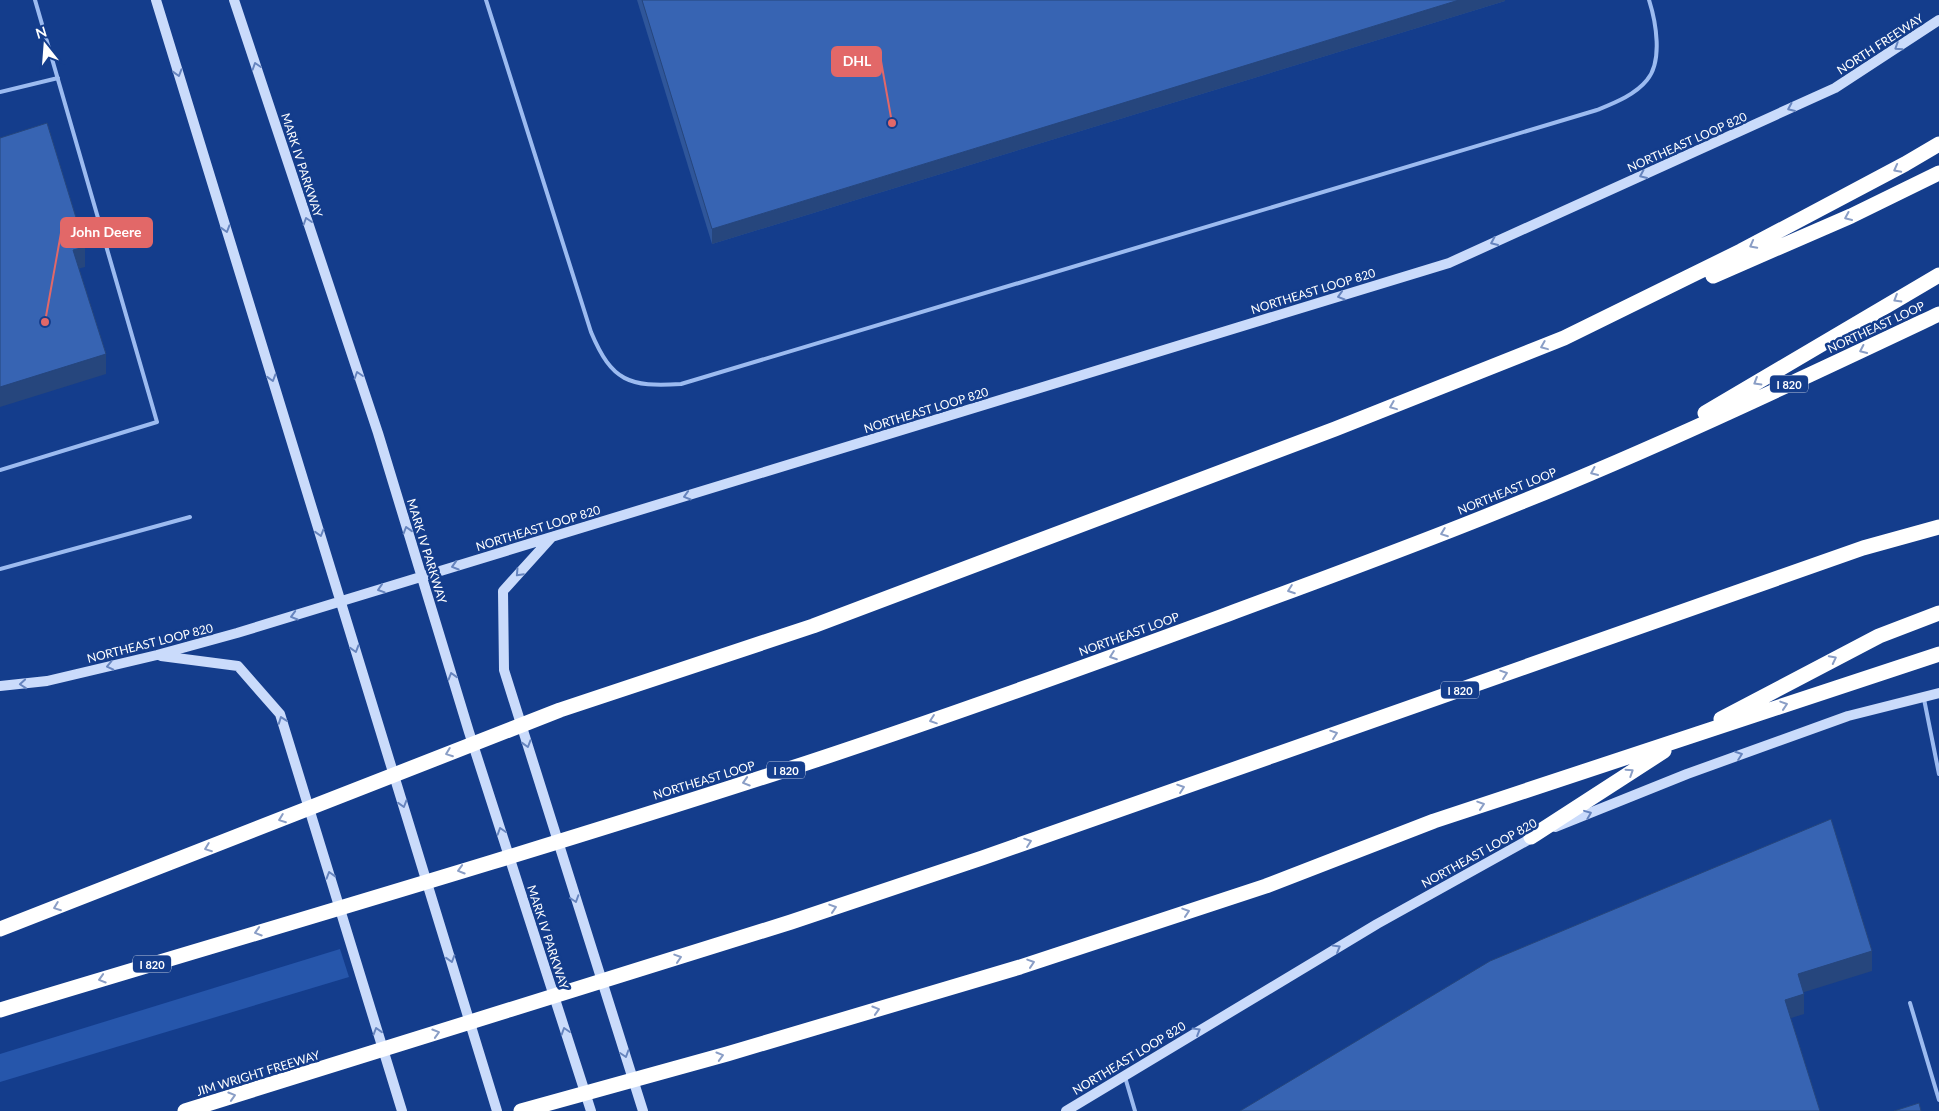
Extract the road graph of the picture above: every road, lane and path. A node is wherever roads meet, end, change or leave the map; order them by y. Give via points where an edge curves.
1 (36, 0) edge
2 (156, 0) edge
3 (234, 0) edge
4 (486, 0) edge
5 (1649, 0) edge
6 (1939, 20) edge
7 (58, 78) junction
8 (1835, 88) joint
9 (0, 92) edge
10 (1939, 144) edge
11 (1939, 173) edge
12 (1939, 274) edge
13 (1939, 314) edge
14 (1564, 338) junction
15 (1639, 452) junction
16 (0, 470) edge
17 (190, 517) dead end
18 (1939, 527) edge
19 (552, 538) junction
20 (0, 569) edge
21 (422, 576) junction
22 (341, 602) junction
23 (1939, 613) edge
24 (1939, 654) edge
25 (157, 655) junction
26 (0, 686) edge
27 (1939, 693) edge
28 (1923, 697) junction
29 (1939, 774) edge
30 (1531, 837) junction
31 (0, 929) edge
32 (1910, 1003) dead end
33 (0, 1010) edge
34 (1124, 1075) junction
35 (1939, 1100) edge
36 (185, 1111) edge
37 (402, 1111) edge
38 (498, 1111) edge
39 (520, 1111) edge
40 (590, 1111) edge
41 (643, 1111) edge
42 (1066, 1111) edge
43 (1135, 1111) edge

1 - 7 lane
2 -> 22 main road
21 -> 3 main road, MARK IV PARKWAY via 378,433
4 - 5 lane via 591,332 611,369 632,381 651,386 681,384 1597,110 1628,96 1648,80 1656,59 1657,34
6 -> 8 main road, NORTH FREEWAY
7 - 9 lane
7 - 16 lane via 157,422
8 -> 19 main road, NORTHEAST LOOP 820 via 1449,263
10 -> 14 highway via 1741,251
11 -> 14 highway via 1851,216
12 -> 15 highway
13 -> 15 highway, NORTHEAST LOOP / I 820
14 -> 31 highway via 1335,429 814,626 560,710
15 -> 33 highway, NORTHEAST LOOP / I 820 via 1427,540 1141,646 775,774
17 - 20 lane
36 -> 18 highway, JIM WRIGHT FREEWAY / I 820 via 792,922 1854,551
19 -> 21 main road, NORTHEAST LOOP 820
19 -> 41 main road via 503,591 504,670
21 -> 22 main road, NORTHEAST LOOP 820
40 -> 21 main road, MARK IV PARKWAY
22 -> 25 main road, NORTHEAST LOOP 820
22 -> 38 main road
30 -> 23 highway via 1669,747 1879,636
39 -> 24 highway via 673,1070 1020,967 1238,896 1434,820
25 -> 26 main road, NORTHEAST LOOP 820 via 47,681
37 -> 25 main road via 280,714 238,666
27 - 28 main road, NORTHEAST LOOP 820
28 - 29 lane
30 -> 28 main road, NORTHEAST LOOP 820 via 1687,774 1848,716
34 -> 30 main road, NORTHEAST LOOP 820 via 1377,924
32 - 35 lane
34 - 42 main road, NORTHEAST LOOP 820
34 - 43 lane

